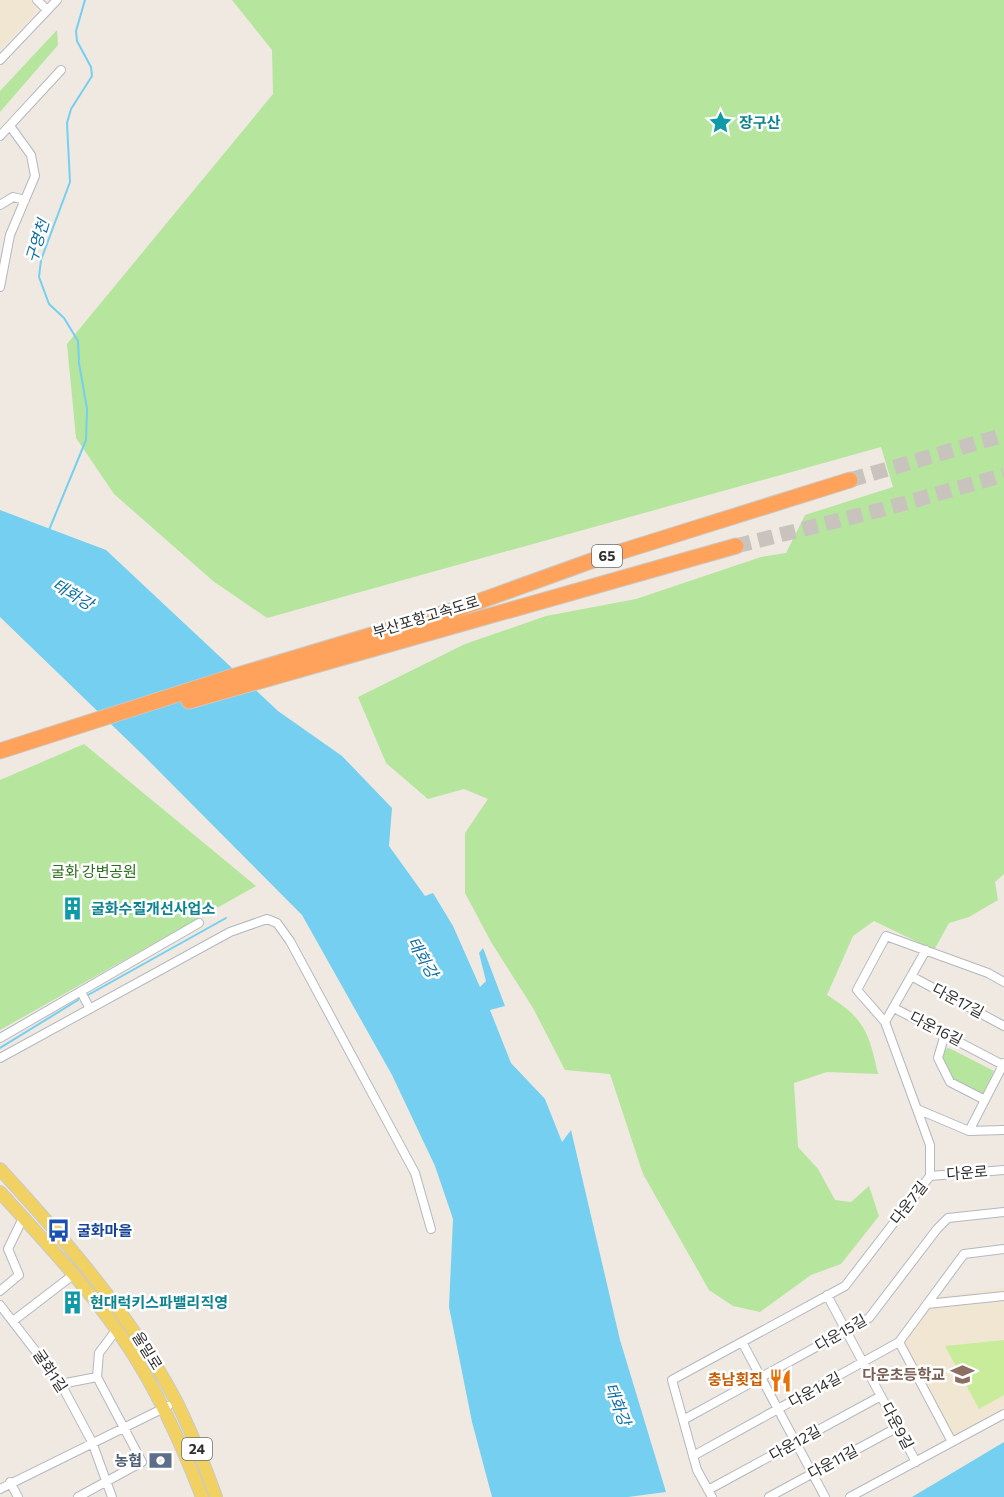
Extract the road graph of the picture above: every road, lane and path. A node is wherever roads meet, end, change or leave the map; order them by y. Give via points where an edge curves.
1 (37, 0) edge
2 (57, 0) edge
3 (46, 10) junction
4 (0, 60) edge
5 (61, 70) dead end
6 (10, 126) junction
7 (0, 136) edge
8 (25, 200) junction
9 (0, 205) edge
10 (0, 287) edge
11 (850, 480) tunnel mouth
12 (736, 546) tunnel mouth
13 (368, 642) junction
14 (0, 751) edge
15 (0, 760) edge
16 (200, 923) dead end
17 (926, 950) junction
18 (911, 976) junction
19 (1004, 982) edge
20 (81, 992) junction
21 (894, 1008) junction
22 (90, 1009) junction
23 (885, 1022) junction
24 (1004, 1026) edge
25 (945, 1034) junction
26 (0, 1038) edge
27 (0, 1058) edge
28 (1004, 1064) edge
29 (986, 1100) junction
30 (917, 1108) junction
31 (1004, 1130) edge
32 (969, 1131) junction
33 (0, 1169) edge
34 (1004, 1170) edge
35 (930, 1176) junction
36 (0, 1192) edge
37 (1004, 1212) edge
38 (23, 1218) junction
39 (431, 1229) dead end
40 (1004, 1249) edge
41 (73, 1275) junction
42 (0, 1291) edge
43 (827, 1295) junction
44 (1004, 1296) edge
45 (927, 1304) junction
46 (0, 1305) edge
47 (13, 1321) junction
48 (117, 1329) junction
49 (847, 1332) junction
50 (742, 1342) junction
51 (899, 1342) junction
52 (864, 1364) junction
53 (761, 1376) junction
54 (97, 1377) junction
55 (61, 1384) junction
56 (881, 1396) junction
57 (177, 1402) junction
58 (164, 1408) junction
59 (779, 1410) junction
60 (1004, 1414) edge
61 (683, 1420) junction
62 (124, 1426) junction
63 (898, 1428) junction
64 (92, 1442) junction
65 (952, 1442) junction
66 (796, 1443) junction
67 (693, 1456) junction
68 (916, 1462) junction
69 (813, 1473) junction
70 (10, 1482) junction
71 (105, 1482) junction
72 (0, 1489) edge
73 (710, 1494) edge
74 (18, 1497) edge
75 (78, 1497) edge
76 (112, 1497) edge
77 (202, 1497) edge
78 (216, 1497) edge
79 (769, 1497) edge
80 (825, 1497) edge
81 (850, 1497) edge

1 - 3 street
2 - 3 street
3 - 4 street
5 - 6 street
6 - 7 street
6 - 8 street via 25,144 35,167
8 - 9 street via 13,197
8 - 10 street via 10,235
11 - 13 highway, 부산포항고속도로 / 65 via 591,561
12 - 13 highway, 부산포항고속도로 / 65
13 - 14 highway, 부산포항고속도로 / 65
13 - 15 highway, 부산포항고속도로 / 65
16 - 20 street
17 - 18 street, 다운16길
17 - 19 street, 다운7길
17 - 23 street, 다운7길 via 886,936 857,990
18 - 21 street, 다운16길
18 - 24 street, 다운17길
20 - 22 street
20 - 26 street
21 - 23 street
21 - 25 street, 다운16길
22 - 27 street
22 - 39 street via 230,932 267,919 277,923 314,982 415,1173
23 - 30 street, 다운7길
25 - 28 street, 다운16길
25 - 29 street via 938,1058 950,1082
28 - 29 street
29 - 32 street
30 - 32 street
30 - 35 street, 다운7길 via 930,1145
31 - 32 street
33 - 57 main road, 울밀로 / 24 via 114,1304 139,1337
34 - 35 street, 다운로
35 - 43 street, 다운7길 via 844,1286
36 - 38 main road, 울밀로 / 24
37 - 49 street, 다운15길 via 948,1218 877,1311
38 - 41 main road, 울밀로 / 24
38 - 42 street via 8,1249 19,1275
40 - 45 street, 다운14길 via 964,1254
41 - 47 street
41 - 48 main road, 울밀로 / 24
43 - 49 street, 다운9길
43 - 50 street, 다운7길
44 - 45 street
45 - 51 street, 다운14길
46 - 47 street, 굴화1길
47 - 55 street, 굴화1길
48 - 54 street via 99,1353
48 - 58 main road, 울밀로 / 24
49 - 52 street, 다운9길
49 - 53 street, 다운15길
50 - 53 street
50 - 61 street, 다운7길 via 672,1380
51 - 52 street, 다운14길
51 - 65 street
52 - 56 street, 다운9길
52 - 59 street, 다운14길
53 - 59 street
53 - 61 street, 다운15길
54 - 55 street
54 - 62 street
55 - 64 street, 굴화1길
56 - 63 street, 다운9길
56 - 66 street, 다운12길
57 - 58 street
57 - 78 main road, 울밀로 / 24
58 - 62 street
58 - 77 main road, 울밀로 / 24
59 - 66 street
59 - 67 street, 다운14길
60 - 65 street
61 - 67 street, 다운7길
62 - 64 street
62 - 71 street via 142,1462
63 - 68 street, 다운9길
63 - 69 street, 다운11길
64 - 70 street
64 - 71 street, 굴화1길
65 - 68 street
66 - 69 street
66 - 73 street, 다운12길
67 - 73 street, 다운7길
68 - 81 street
69 - 79 street, 다운11길
69 - 80 street
70 - 72 street
70 - 74 street
71 - 75 street
71 - 76 street, 굴화1길

